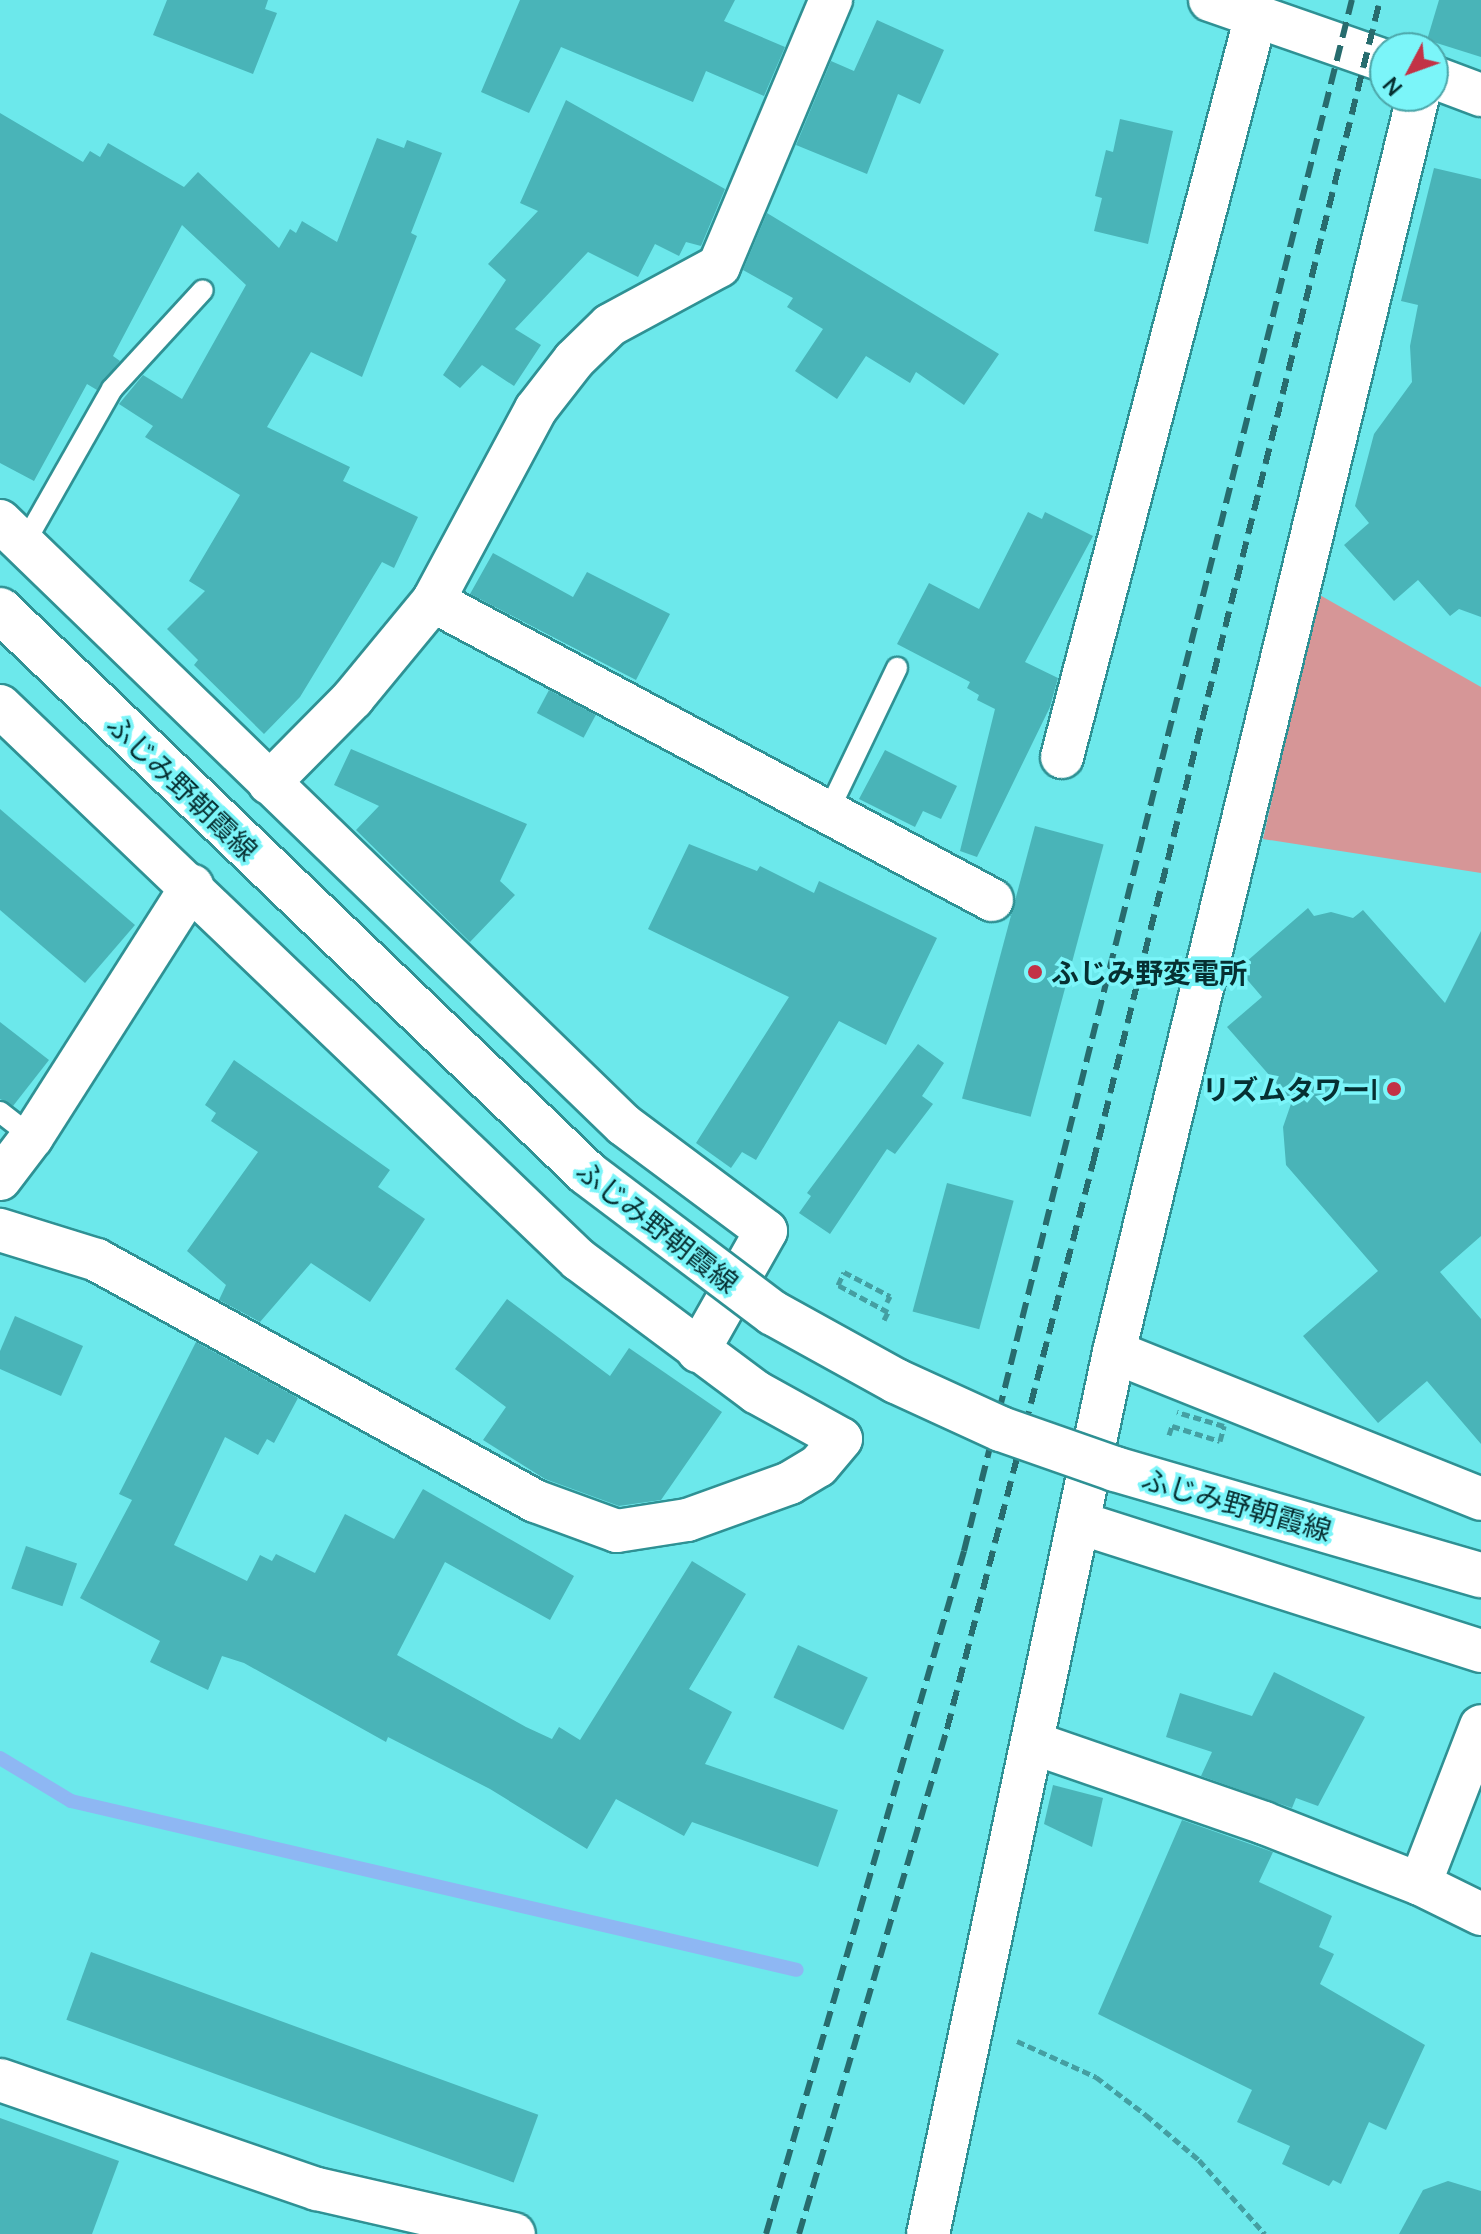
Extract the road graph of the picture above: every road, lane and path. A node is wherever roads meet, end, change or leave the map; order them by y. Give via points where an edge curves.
1 (831, 0) edge
2 (1210, 0) edge
3 (1256, 16) junction
4 (1369, 55) edge
5 (1449, 83) edge
6 (1481, 95) edge
7 (1414, 112) edge
8 (203, 290) dead end
9 (12, 533) edge
10 (433, 601) junction
11 (0, 610) edge
12 (897, 668) dead end
13 (0, 706) edge
14 (1062, 757) dead end
15 (269, 783) junction
16 (828, 812) junction
17 (192, 886) junction
18 (992, 900) dead end
19 (16, 1124) edge
20 (0, 1179) edge
21 (0, 1230) edge
22 (887, 1302) dead end
23 (882, 1325) dead end
24 (698, 1351) junction
25 (1114, 1352) junction
26 (1177, 1412) dead end
27 (1168, 1440) dead end
28 (1481, 1499) edge
29 (1080, 1523) junction
30 (1481, 1575) edge
31 (1481, 1651) edge
32 (1481, 1726) edge
33 (1033, 1743) junction
34 (1420, 1884) junction
35 (1481, 1914) edge
36 (972, 2026) junction
37 (0, 2080) edge
38 (514, 2234) edge
39 (928, 2234) edge
40 (1265, 2234) edge

1 - 10 street via 719,266 610,325 574,360 536,409
2 - 3 street
3 - 4 street
3 - 14 street
5 - 6 street
7 - 25 street
8 - 9 lane via 112,389
9 - 15 street
10 - 15 street via 353,698
10 - 16 street
11 - 30 main road, ふじみ野朝霞線, bridge via 587,1173 773,1313 896,1381 1001,1429 1115,1469
12 - 16 lane
13 - 17 street
15 - 24 street via 624,1125 766,1231
16 - 18 street
17 - 19 street
17 - 24 street via 579,1260
19 - 20 street
21 - 24 street via 97,1260 535,1501 617,1531 687,1520 790,1483 818,1466 841,1439 756,1392
22 - 23 path via 890,1296 844,1272 838,1285 888,1312
25 - 28 street
25 - 29 street
26 - 27 path, bridge via 1224,1426 1220,1441 1172,1426
29 - 31 street
29 - 33 street
32 - 34 street
33 - 34 street
33 - 36 street
34 - 35 street
36 - 39 street
36 - 40 path via 1053,2054 1096,2077 1199,2160
37 - 38 street via 317,2189

